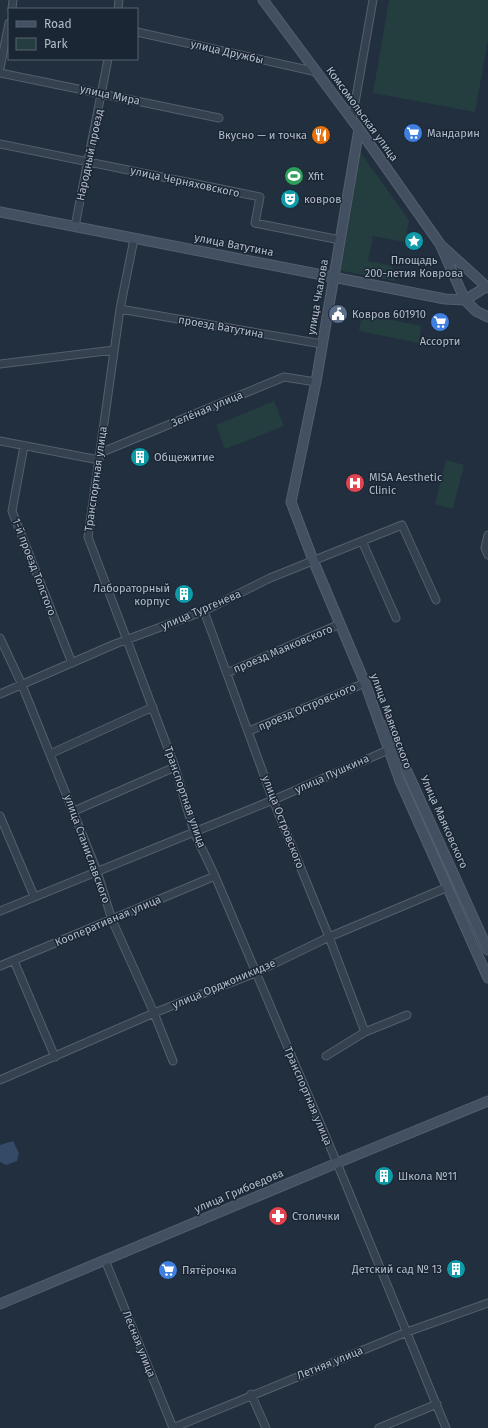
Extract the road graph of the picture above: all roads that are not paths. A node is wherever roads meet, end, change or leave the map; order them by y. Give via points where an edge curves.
1 (263, 0) edge
2 (373, 0) edge
3 (8, 28) edge
4 (138, 32) edge
5 (108, 60) edge
6 (0, 68) edge
7 (317, 72) junction
8 (0, 73) edge
9 (102, 93) junction
10 (219, 118) dead end
11 (352, 120) junction
12 (359, 129) junction
13 (0, 144) edge
14 (88, 162) junction
15 (0, 212) edge
16 (75, 226) junction
17 (134, 239) junction
18 (340, 240) junction
19 (440, 244) junction
20 (334, 277) junction
21 (487, 288) edge
22 (465, 300) junction
23 (120, 309) junction
24 (488, 317) edge
25 (322, 344) junction
26 (114, 350) junction
27 (0, 364) edge
28 (316, 382) junction
29 (0, 441) edge
30 (24, 446) junction
31 (100, 457) junction
32 (298, 469) joint
33 (488, 535) edge
34 (362, 541) junction
35 (488, 555) edge
36 (313, 560) junction
37 (436, 600) dead end
38 (204, 611) junction
39 (396, 618) dead end
40 (340, 624) junction
41 (0, 638) edge
42 (127, 640) junction
43 (72, 663) junction
44 (227, 673) junction
45 (365, 683) junction
46 (22, 685) junction
47 (0, 694) edge
48 (153, 707) junction
49 (249, 731) junction
50 (393, 748) junction
51 (50, 754) junction
52 (176, 767) junction
53 (273, 800) junction
54 (74, 811) junction
55 (0, 816) edge
56 (194, 832) junction
57 (3, 836) edge
58 (97, 871) junction
59 (215, 876) junction
60 (448, 887) junction
61 (34, 896) junction
62 (0, 911) edge
63 (112, 920) junction
64 (329, 937) junction
65 (488, 950) edge
66 (14, 961) junction
67 (0, 966) edge
68 (255, 973) junction
69 (488, 978) edge
70 (154, 1013) junction
71 (407, 1015) dead end
72 (364, 1032) junction
73 (326, 1056) dead end
74 (55, 1057) junction
75 (172, 1061) dead end
76 (0, 1080) edge
77 (488, 1101) edge
78 (337, 1162) junction
79 (105, 1260) junction
80 (488, 1303) edge
81 (0, 1304) edge
82 (407, 1332) junction
83 (251, 1394) junction
84 (437, 1404) junction
85 (173, 1428) edge
86 (266, 1428) edge
87 (379, 1428) edge
88 (446, 1428) edge

1 - 7 street, Комсомольская улица
2 - 11 street
3 - 6 street
4 - 7 street, улица Дружбы
5 - 9 street, Народный проезд
7 - 11 street, Комсомольская улица
8 - 9 street, улица Мира
9 - 10 street, улица Мира
9 - 14 street, Народный проезд
11 - 12 street, Комсомольская улица
12 - 18 street, улица Чкалова
12 - 19 street, Комсомольская улица
13 - 14 street, улица Черняховского
14 - 16 street, Народный проезд
14 - 18 street, улица Черняховского via 260,197 255,223
15 - 16 street, улица Ватутина
16 - 17 street, улица Ватутина
17 - 20 street, улица Ватутина
17 - 23 street, Транспортная улица
18 - 20 street, улица Чкалова
19 - 21 street, Комсомольская улица
19 - 22 street, Комсомольская улица
20 - 22 street, улица Ватутина
20 - 25 street, улица Чкалова
21 - 22 street
22 - 24 street via 476,311
23 - 25 street, проезд Ватутина
23 - 26 street, Транспортная улица
25 - 28 street, улица Чкалова
26 - 27 street
26 - 31 street, Транспортная улица
28 - 31 street, Зелёная улица via 284,377
28 - 32 street, улица Чкалова
29 - 30 street
30 - 31 street
30 - 43 street, 1-й проезд Толстого via 12,511
31 - 42 street, Транспортная улица via 88,537
32 - 36 street, улица Маяковского via 291,502
33 - 35 street via 485,548
34 - 36 street, улица Тургенева
34 - 37 street, улица Тургенева via 402,525
34 - 39 street
36 - 38 street, улица Тургенева
36 - 40 street, улица Маяковского
38 - 42 street, улица Тургенева
38 - 44 street, улица Островского
40 - 44 street, проезд Маяковского
40 - 45 street, улица Маяковского
41 - 46 street, улица Станиславского
42 - 43 street, улица Тургенева
42 - 48 street, Транспортная улица
43 - 46 street, улица Тургенева
44 - 49 street, улица Островского
45 - 49 street, проезд Островского
45 - 50 street, улица Маяковского
46 - 47 street, улица Тургенева
46 - 51 street, улица Станиславского
48 - 51 street
48 - 52 street, Транспортная улица
49 - 53 street, улица Островского
50 - 53 street, улица Пушкина
50 - 60 street, улица Маяковского via 400,781
50 - 65 street, Улица Маяковского
51 - 54 street, улица Станиславского
52 - 54 street
52 - 56 street, Транспортная улица
53 - 56 street, улица Пушкина
53 - 64 street, улица Островского
54 - 58 street, улица Станиславского
55 - 57 street
56 - 58 street, улица Пушкина
56 - 59 street, Транспортная улица
57 - 61 street
58 - 61 street, улица Пушкина
58 - 63 street, улица Станиславского
59 - 63 street, Кооперативная улица
59 - 68 street, Транспортная улица
60 - 64 street, улица Орджоникидзе
60 - 69 street, улица Маяковского
61 - 62 street, улица Пушкина
63 - 66 street, Кооперативная улица
63 - 70 street, улица Станиславского
64 - 68 street, улица Орджоникидзе
64 - 72 street, улица Островского
66 - 67 street, Кооперативная улица
66 - 74 street
68 - 70 street, улица Орджоникидзе
68 - 78 street, Транспортная улица
70 - 74 street, улица Орджоникидзе
70 - 75 street, улица Станиславского
71 - 72 street
72 - 73 street
74 - 76 street, улица Орджоникидзе
77 - 78 street, улица Грибоедова
78 - 79 street, улица Грибоедова
78 - 82 street, Транспортная улица
79 - 81 street, улица Грибоедова
79 - 85 street, Лесная улица
80 - 82 street, Летняя улица
82 - 83 street, Летняя улица
82 - 84 street, Транспортная улица
83 - 85 street, Летняя улица
83 - 86 street
84 - 87 street
84 - 88 street, Транспортная улица

